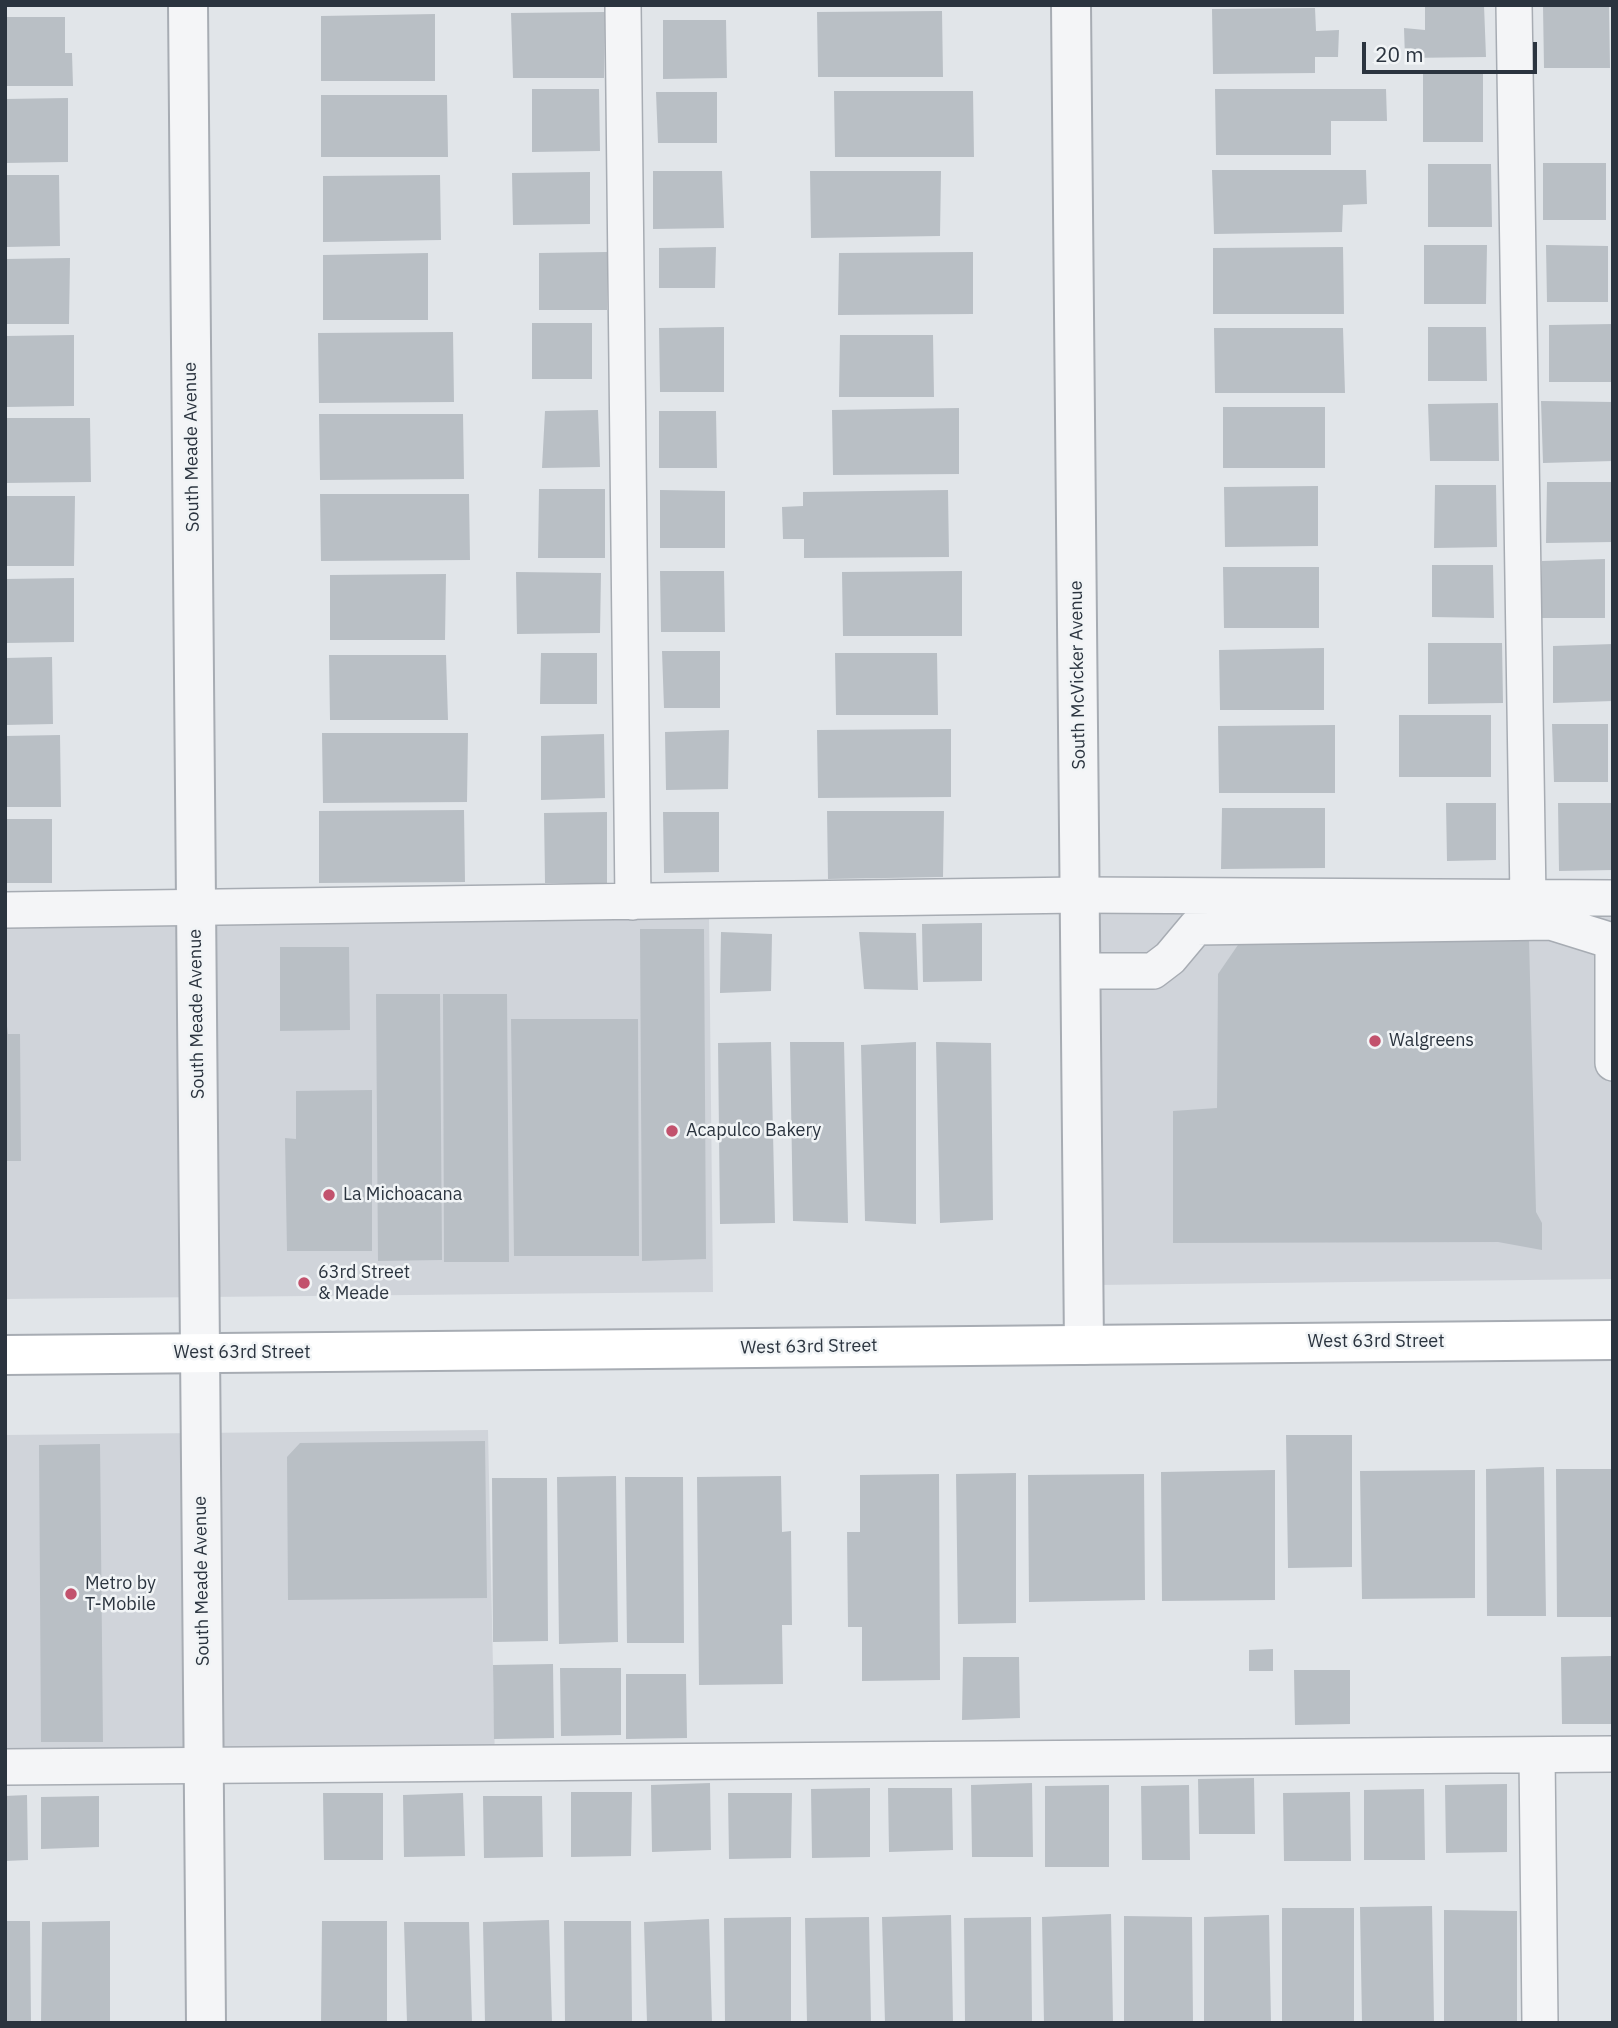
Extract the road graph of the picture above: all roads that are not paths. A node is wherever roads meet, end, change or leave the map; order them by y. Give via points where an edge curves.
1 (188, 5) edge
2 (623, 5) edge
3 (1071, 5) edge
4 (1514, 5) edge
5 (1080, 895) junction
6 (1613, 898) edge
7 (1528, 899) junction
8 (633, 902) junction
9 (196, 908) junction
10 (5, 910) edge
11 (1612, 941) edge
12 (1081, 971) junction
13 (1613, 1063) edge
14 (1613, 1340) edge
15 (1084, 1345) junction
16 (200, 1353) junction
17 (5, 1355) edge
18 (1613, 1754) edge
19 (1537, 1755) junction
20 (204, 1764) junction
21 (5, 1767) edge
22 (206, 2023) edge
23 (1540, 2023) edge

1 - 9 street, South Meade Avenue
2 - 8 lane
3 - 5 street, South McVicker Avenue
4 - 7 lane
5 - 7 lane
5 - 8 lane
5 - 12 street, South McVicker Avenue
6 - 7 lane
8 - 9 lane
9 - 10 lane
9 - 16 street, South Meade Avenue
11 - 12 lane via 1551,922 1196,927 1153,971
11 - 13 lane
12 - 15 street, South McVicker Avenue
14 - 15 main road, West 63rd Street
15 - 16 main road, West 63rd Street
16 - 17 main road, West 63rd Street
16 - 20 street, South Meade Avenue
18 - 19 lane
19 - 20 lane
19 - 23 lane
20 - 21 lane
20 - 22 street, South Meade Avenue

